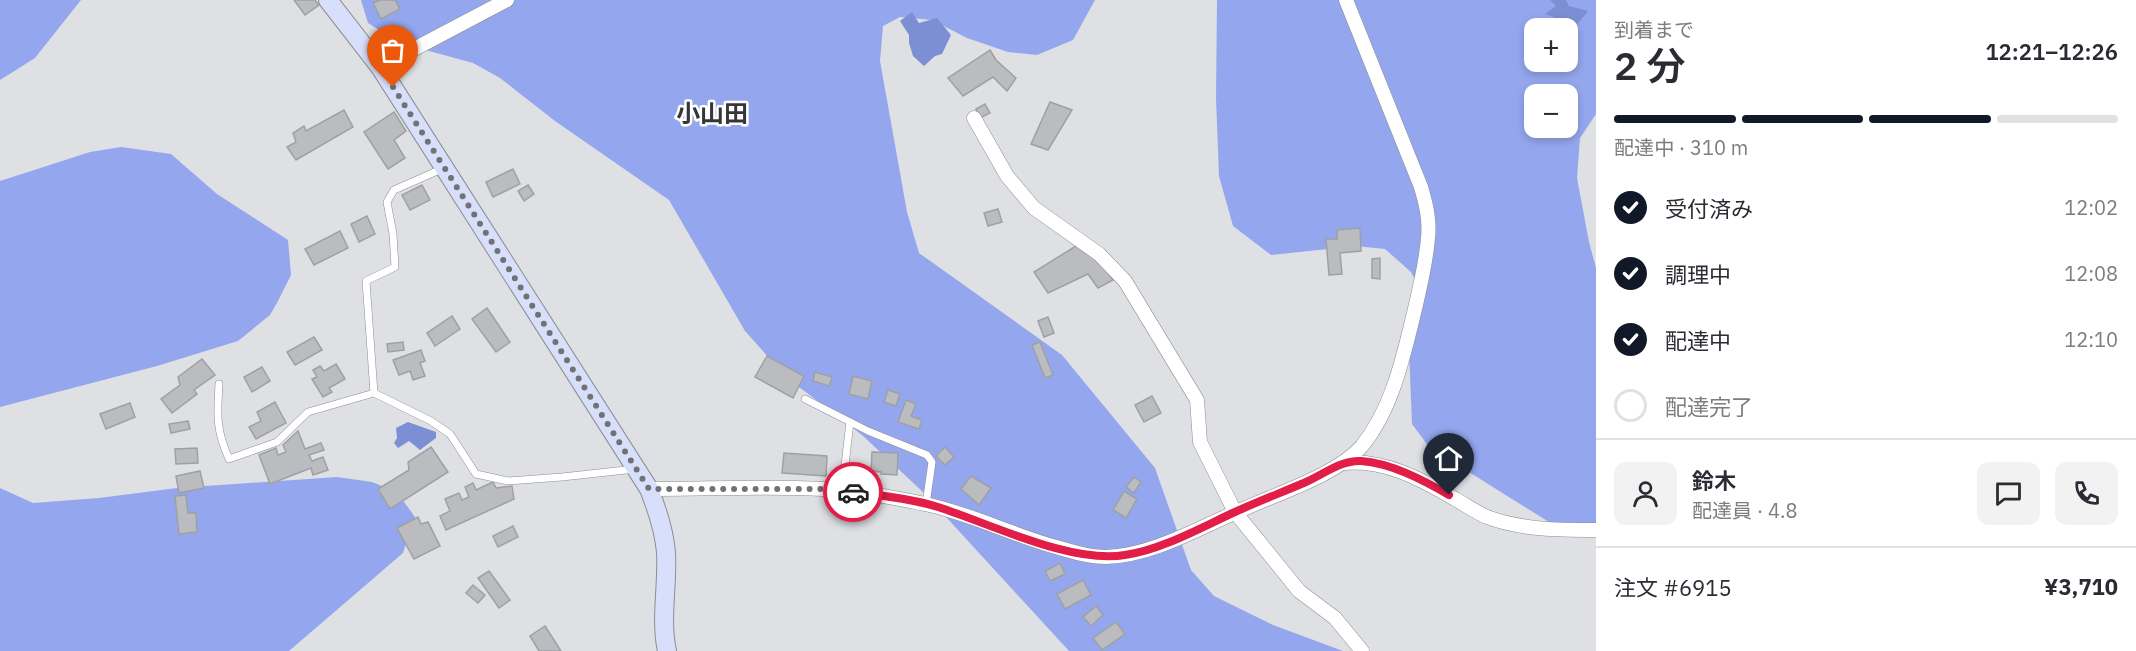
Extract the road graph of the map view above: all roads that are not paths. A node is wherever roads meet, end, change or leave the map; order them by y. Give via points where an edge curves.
1 (328, 0) edge
2 (507, 0) edge
3 (1346, 0) edge
4 (380, 67) junction
5 (974, 118) dead end
6 (445, 168) junction
7 (219, 384) dead end
8 (374, 393) junction
9 (805, 399) dead end
10 (850, 422) junction
11 (1344, 463) junction
12 (638, 469) junction
13 (649, 489) junction
14 (842, 491) junction
15 (926, 504) junction
16 (1235, 512) junction
17 (1596, 530) edge
18 (667, 651) edge
19 (1362, 651) edge

1 - 4 street
2 - 4 street
3 - 11 street via 1421,187 1428,211 1428,236 1421,281 1391,392 1372,431
4 - 6 street
5 - 16 street via 1007,176 1034,208 1099,254 1125,281 1197,400 1200,442
6 - 8 lane via 394,190 387,202 395,267 366,281
6 - 12 street
7 - 8 lane via 217,422 229,459 277,442 308,412
8 - 12 lane via 450,434 476,474 508,481
9 - 10 lane
10 - 14 lane
10 - 15 lane via 927,455 932,462
11 - 16 street
11 - 17 street via 1361,461 1390,467 1508,524 1544,530
12 - 13 street
13 - 14 street
13 - 18 street via 666,551
14 - 15 street
15 - 16 street via 1045,544 1104,557 1126,555 1170,541
16 - 19 street via 1299,591 1335,618

